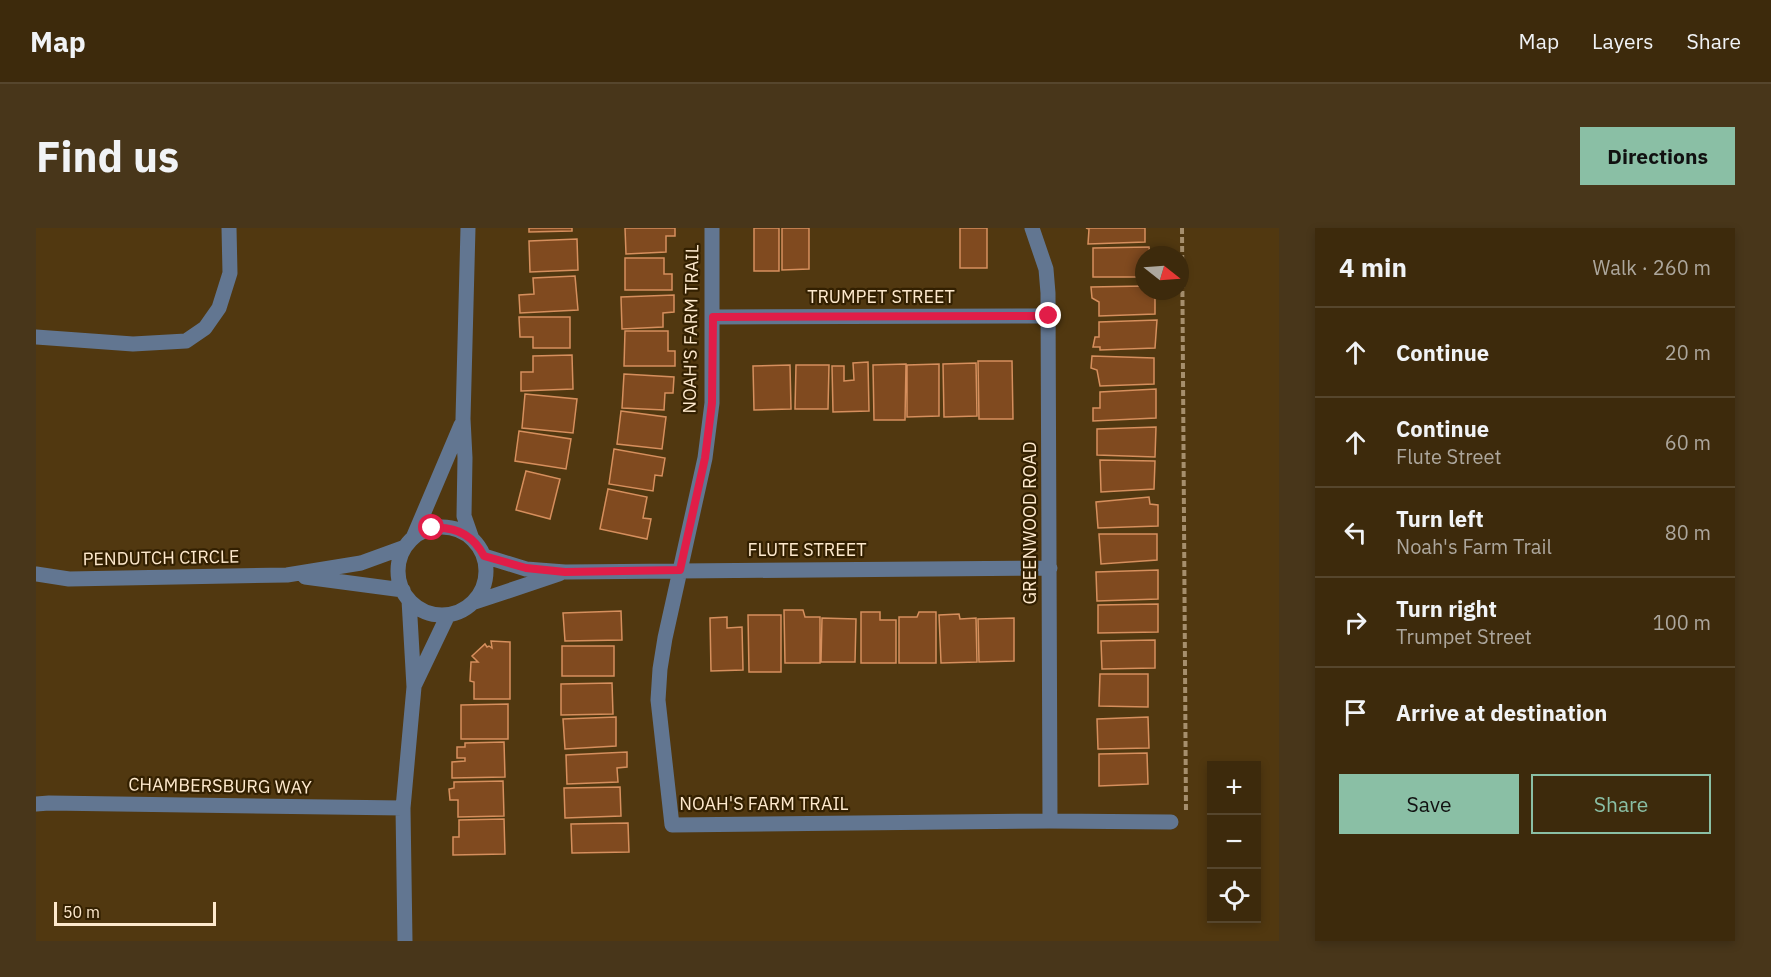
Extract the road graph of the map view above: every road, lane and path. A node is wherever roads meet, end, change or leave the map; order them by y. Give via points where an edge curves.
1 (229, 228) edge
2 (468, 228) edge
3 (712, 228) edge
4 (1032, 228) edge
5 (1182, 228) edge
6 (1049, 316) junction
7 (713, 317) junction
8 (36, 338) edge
9 (463, 420) junction
10 (472, 539) junction
11 (409, 543) junction
12 (484, 556) junction
13 (1050, 568) junction
14 (680, 570) junction
15 (565, 572) junction
16 (36, 574) edge
17 (287, 575) junction
18 (406, 595) junction
19 (472, 603) junction
20 (448, 615) junction
21 (414, 687) junction
22 (36, 804) edge
23 (403, 808) junction
24 (1050, 821) junction
25 (1171, 822) joint
26 (405, 941) edge

1 - 8 street via 230,273 219,308 205,328 186,341 133,344
2 - 9 street
3 - 7 street, NOAH'S FARM TRAIL
4 - 6 street, GREENWOOD ROAD via 1046,269
5 - 25 path via 1186,822
6 - 7 street, TRUMPET STREET
6 - 13 street, GREENWOOD ROAD
7 - 14 street, NOAH'S FARM TRAIL via 712,403 705,458
9 - 10 street via 464,516
9 - 11 street
10 - 11 street via 443,527 422,532
10 - 12 street
11 - 17 street, PENDUTCH CIRCLE via 361,563
11 - 18 street via 398,568
12 - 15 street, FLUTE STREET via 526,568
12 - 19 street via 484,586
13 - 14 street, FLUTE STREET
13 - 24 street, GREENWOOD ROAD
14 - 15 street, FLUTE STREET
14 - 24 street, NOAH'S FARM TRAIL via 661,658 658,700 672,825
15 - 19 street, FLUTE STREET
16 - 17 street, PENDUTCH CIRCLE via 69,579
17 - 18 street, PENDUTCH CIRCLE
18 - 20 street via 427,613
18 - 21 street
19 - 20 street
20 - 21 street
21 - 23 street
22 - 23 street, CHAMBERSBURG WAY
23 - 26 street
24 - 25 street, NOAH'S FARM TRAIL

